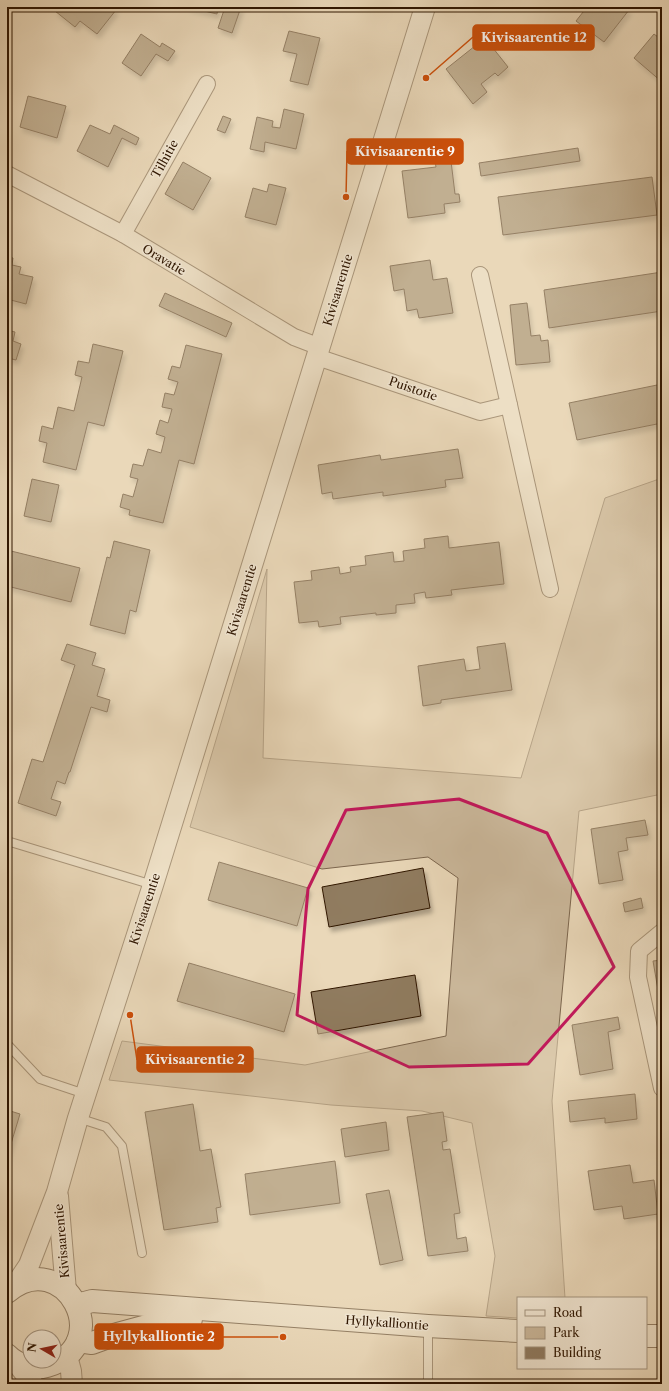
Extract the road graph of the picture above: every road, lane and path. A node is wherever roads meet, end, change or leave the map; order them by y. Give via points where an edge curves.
1 (425, 7) edge
2 (207, 84) dead end
3 (7, 174) edge
4 (122, 234) junction
5 (480, 274) dead end
6 (319, 352) junction
7 (509, 405) junction
8 (550, 589) dead end
9 (7, 841) edge
10 (153, 885) junction
11 (662, 932) edge
12 (7, 1044) edge
13 (662, 1088) edge
14 (86, 1094) junction
15 (78, 1118) junction
16 (58, 1192) junction
17 (142, 1253) dead end
18 (11, 1289) edge
19 (72, 1298) junction
20 (256, 1314) junction
21 (428, 1326) junction
22 (517, 1331) edge
23 (647, 1336) edge
24 (662, 1336) edge
25 (72, 1348) junction
26 (12, 1358) edge
27 (33, 1384) edge
28 (72, 1384) edge
29 (428, 1384) edge

1 - 6 street, Kivisaarentie
2 - 4 street, Tilhitie
3 - 4 street, Oravatie
4 - 6 street, Oravatie
5 - 7 street
6 - 7 street, Puistotie via 480,412
6 - 10 street, Kivisaarentie
7 - 8 street
9 - 10 lane
10 - 14 street, Kivisaarentie
11 - 13 street via 639,951 638,977
12 - 14 lane via 40,1079
14 - 15 street, Kivisaarentie
15 - 16 street, Kivisaarentie
15 - 17 lane via 106,1127 122,1146
16 - 18 street, Kivisaarentie via 29,1265
16 - 19 street, Kivisaarentie
18 - 19 main road via 28,1281 41,1280 54,1283
19 - 20 main road, Hyllykalliontie
19 - 25 main road via 80,1317 81,1329
20 - 21 main road, Hyllykalliontie
20 - 25 main road, Hyllykalliontie via 165,1321
21 - 22 main road, Hyllykalliontie
21 - 29 lane
23 - 24 main road
25 - 26 main road via 56,1363 42,1367 29,1366
25 - 28 street
26 - 27 street

